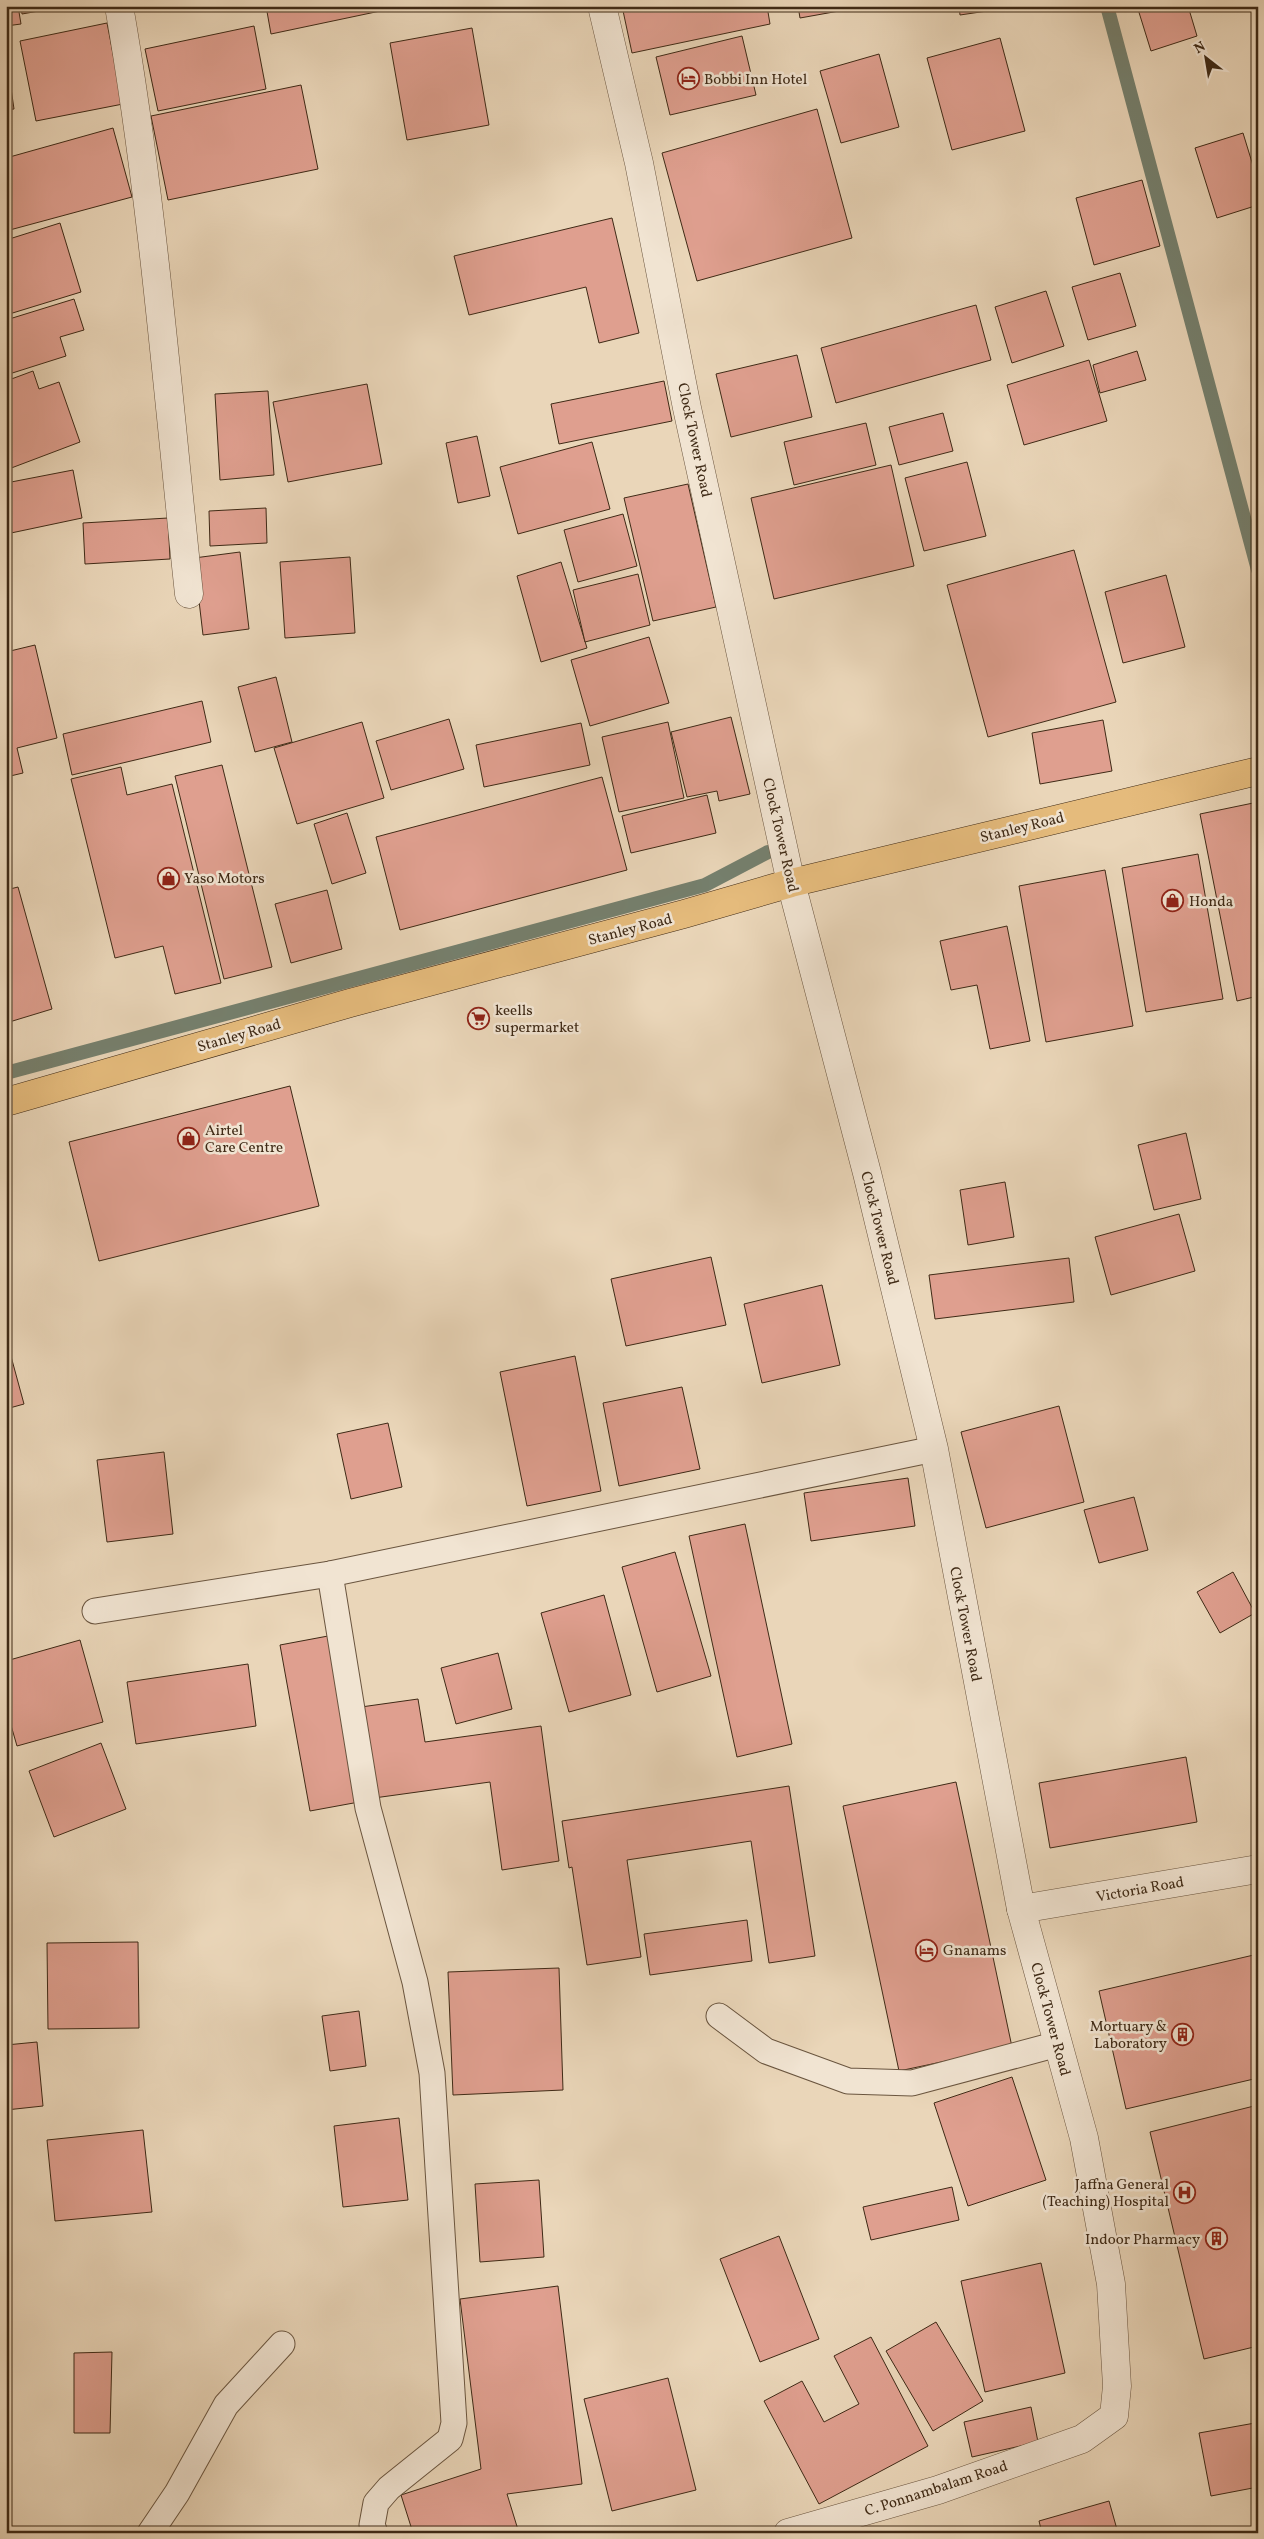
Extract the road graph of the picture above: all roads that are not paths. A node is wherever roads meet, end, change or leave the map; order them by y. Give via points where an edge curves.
1 (119, 6) edge
2 (602, 6) edge
3 (188, 594) dead end
4 (1258, 771) edge
5 (791, 883) junction
6 (6, 1102) edge
7 (934, 1449) junction
8 (330, 1574) junction
9 (95, 1611) dead end
10 (1258, 1869) edge
11 (1021, 1909) junction
12 (719, 2016) dead end
13 (1058, 2044) junction
14 (282, 2344) dead end
15 (1082, 2439) joint
16 (150, 2533) edge
17 (375, 2533) edge
18 (788, 2533) edge

1 - 3 street via 132,81 152,248
2 - 5 street, Clock Tower Road via 639,163 688,408
4 - 5 main road, Stanley Road
5 - 6 main road, Stanley Road via 350,1003
5 - 7 street, Clock Tower Road via 867,1173
7 - 8 lane
7 - 11 street, Clock Tower Road
8 - 9 lane
8 - 17 lane via 368,1808 415,1982 432,2073 454,2423 450,2439 389,2488 376,2503 372,2525
10 - 11 street, Victoria Road
11 - 13 street, Clock Tower Road
12 - 13 lane via 766,2051 848,2081 912,2083
13 - 15 street, Clock Tower Road via 1084,2138 1111,2284 1117,2386 1114,2416
14 - 16 lane via 226,2405 177,2493
15 - 18 street, C. Ponnambalam Road via 938,2490

